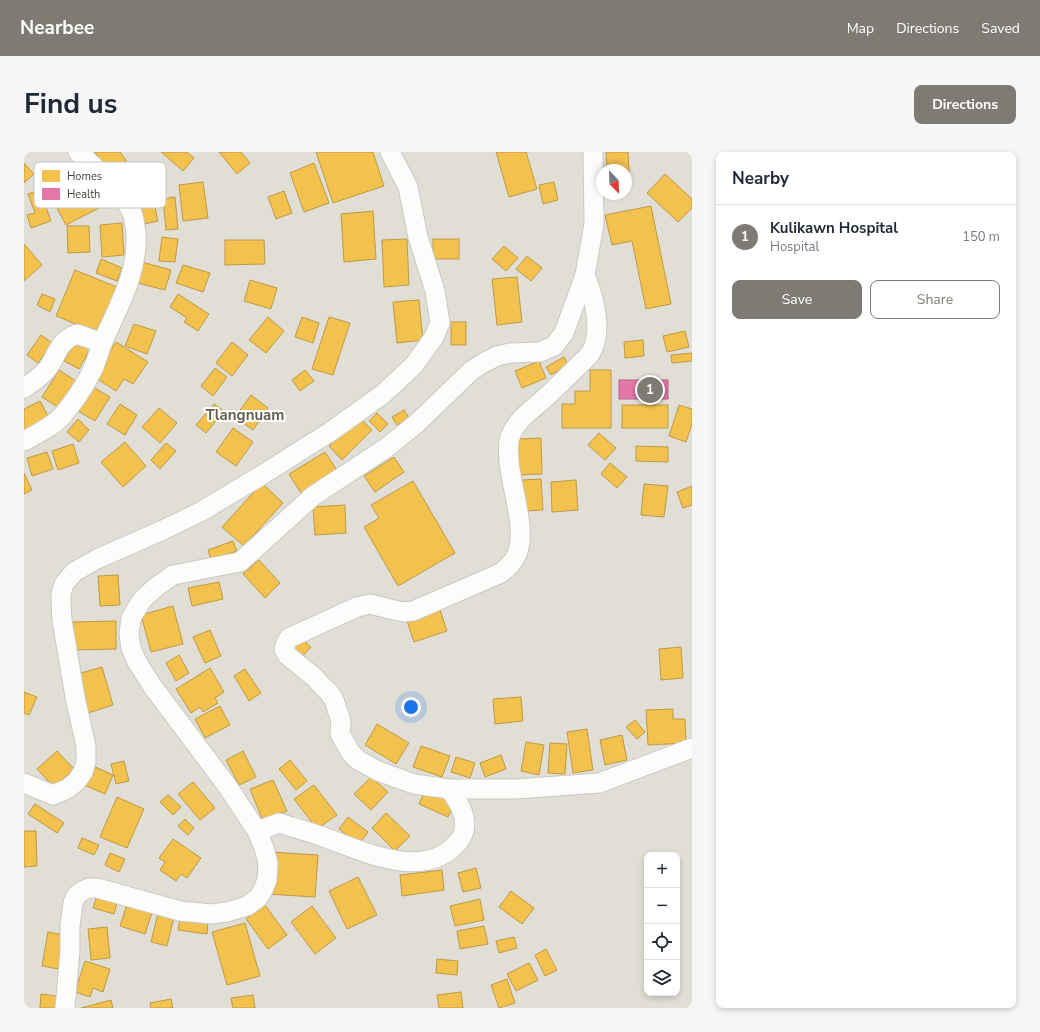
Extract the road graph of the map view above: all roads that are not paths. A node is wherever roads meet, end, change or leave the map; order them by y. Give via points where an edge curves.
1 (78, 152) edge
2 (390, 152) edge
3 (593, 152) edge
4 (88, 162) edge
5 (128, 208) edge
6 (585, 275) junction
7 (102, 342) junction
8 (24, 388) edge
9 (24, 441) edge
10 (692, 748) edge
11 (24, 783) edge
12 (449, 789) junction
13 (257, 831) junction
14 (65, 1008) edge

1 - 4 street
2 - 11 street via 408,187 418,237 435,291 440,323 434,337 414,365 383,394 323,436 202,511 74,572 64,584 61,594 62,620 86,746 86,762 76,782 53,795
3 - 6 street via 594,224
5 - 7 street via 135,224 137,250 124,294
6 - 12 street via 597,318 596,337 590,354 523,417 509,439 520,542 517,554 510,565 501,573 412,611 404,612 370,604 357,607 289,638 284,649 287,655 329,692 341,721 340,734 358,760 378,771 414,784
6 - 13 street via 564,333 554,346 540,352 497,356 472,370 410,429 313,496 240,562 173,576 142,600 131,618 128,634 137,662
7 - 8 street via 77,334 69,337 48,368 37,380
7 - 9 street via 92,370 61,417
10 - 12 street via 599,783
12 - 13 street via 464,812 464,828 461,839 446,854 438,858 414,862 389,860 279,823
13 - 14 street via 268,863 267,880 258,898 247,906 227,912 192,913 97,888 89,888 76,896 72,908

